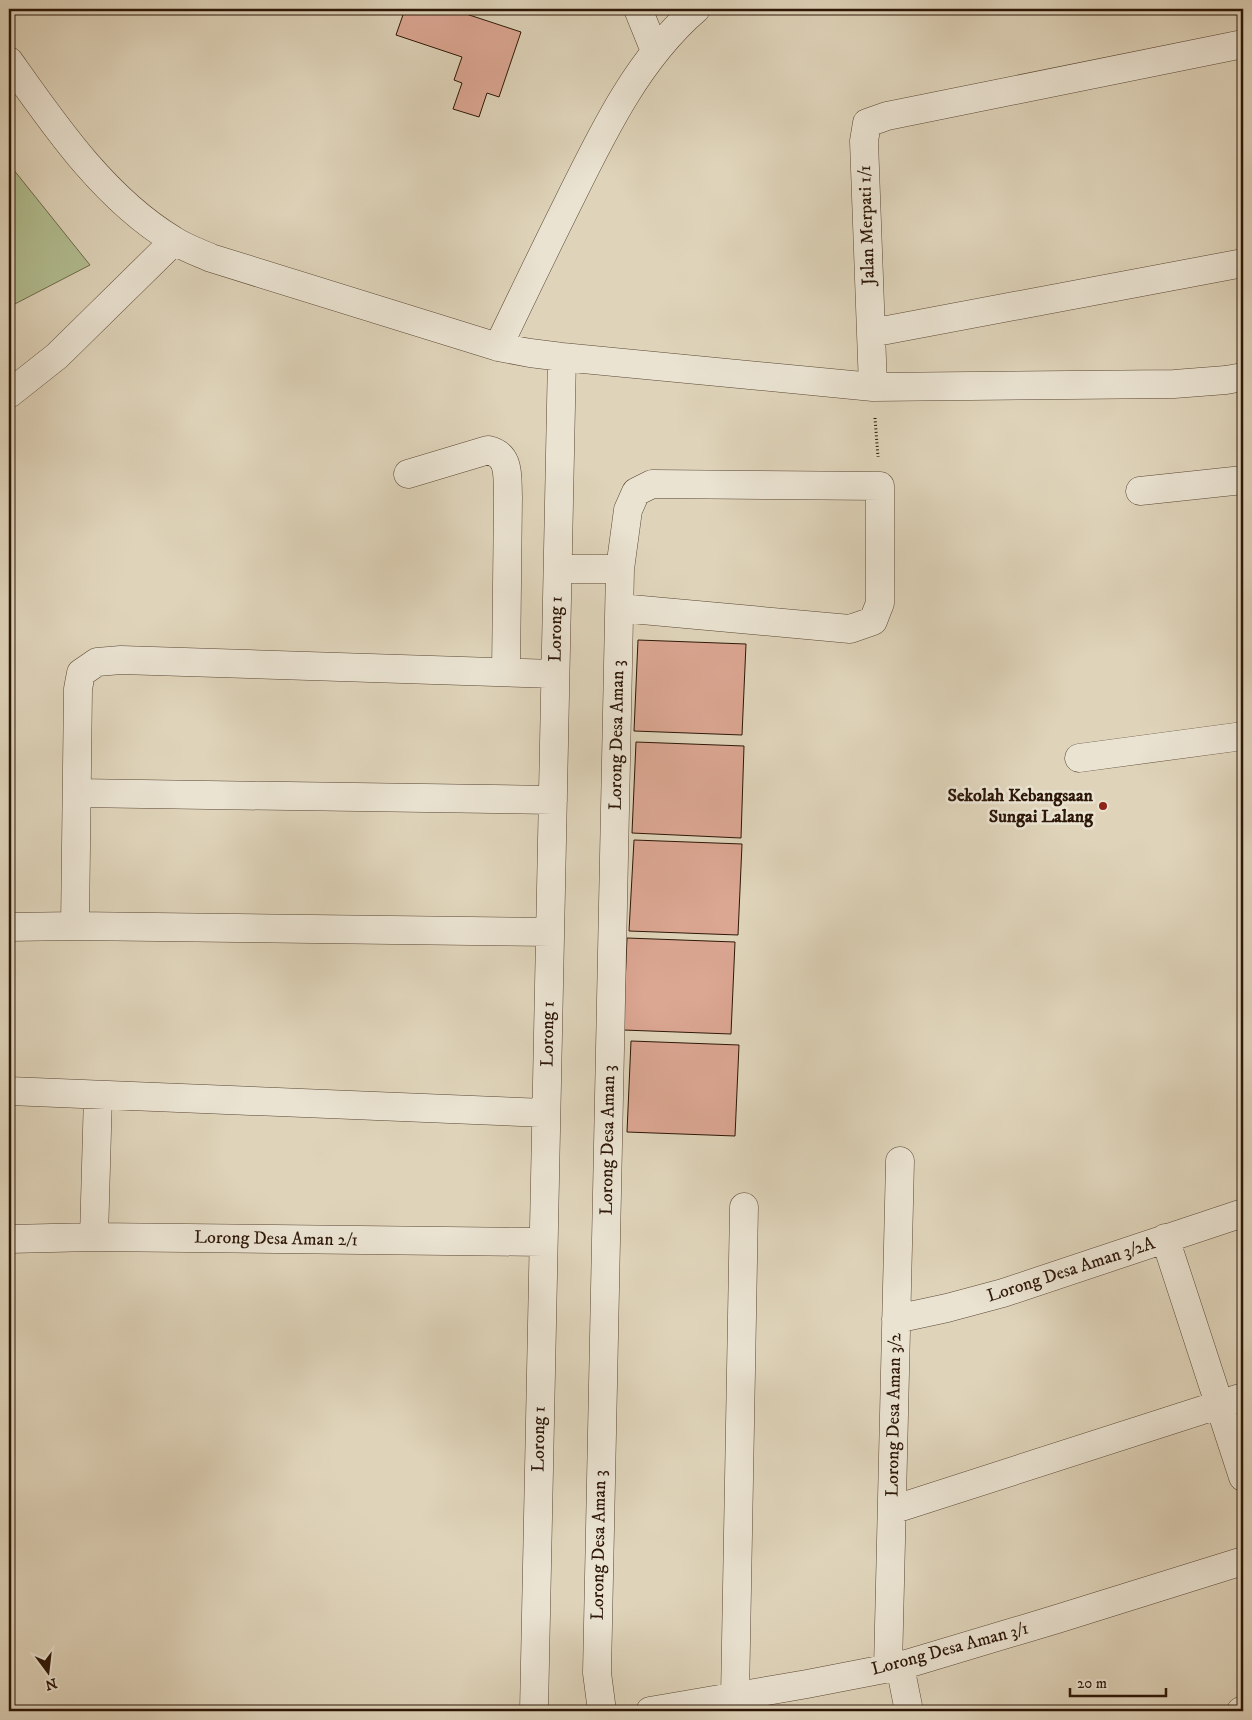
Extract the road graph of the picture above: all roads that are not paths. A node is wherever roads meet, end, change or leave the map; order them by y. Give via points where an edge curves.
1 (638, 9) edge
2 (696, 9) edge
3 (1243, 44) edge
4 (655, 51) junction
5 (9, 62) edge
6 (174, 241) junction
7 (1243, 263) edge
8 (871, 333) junction
9 (498, 346) junction
10 (562, 358) junction
11 (1243, 377) edge
12 (873, 388) junction
13 (9, 394) edge
14 (408, 474) dead end
15 (1243, 480) edge
16 (1140, 490) dead end
17 (558, 569) junction
18 (620, 569) junction
19 (620, 608) junction
20 (506, 672) junction
21 (555, 674) junction
22 (1243, 736) edge
23 (1078, 758) dead end
24 (77, 793) junction
25 (553, 800) junction
26 (75, 926) junction
27 (9, 927) edge
28 (550, 932) junction
29 (9, 1091) edge
30 (98, 1095) junction
31 (546, 1113) junction
32 (900, 1161) dead end
33 (744, 1207) dead end
34 (1243, 1213) edge
35 (94, 1237) junction
36 (1165, 1238) junction
37 (9, 1239) edge
38 (543, 1242) junction
39 (896, 1319) junction
40 (1231, 1401) edge
41 (1243, 1477) edge
42 (892, 1510) junction
43 (1243, 1561) edge
44 (894, 1667) junction
45 (735, 1697) junction
46 (534, 1711) edge
47 (602, 1711) edge
48 (650, 1711) edge
49 (909, 1711) edge

1 - 4 street
2 - 4 street
3 - 8 street, Jalan Merpati 1/1 via 887,116 867,123 864,140
4 - 9 street via 597,144
5 - 6 street via 44,111 105,184 137,215
6 - 9 street via 211,258
6 - 13 street via 57,356
7 - 8 street
8 - 12 street
9 - 10 street
10 - 12 street
10 - 17 street, Lorong 1
11 - 12 street via 1174,384
14 - 20 street via 488,450 498,452 504,460 508,497
15 - 16 street
17 - 18 street
17 - 21 street, Lorong 1
18 - 19 street, Lorong Desa Aman 3
18 - 19 street, Lorong Desa Aman 3 via 628,510 636,492 652,484 880,486 880,603 873,621 850,628
19 - 47 street, Lorong Desa Aman 3 via 597,1673
20 - 21 street
20 - 24 street via 120,660 97,662 81,673 78,689
21 - 25 street, Lorong 1
22 - 23 street
24 - 25 street
24 - 26 street
25 - 28 street, Lorong 1
26 - 27 street
26 - 28 street
28 - 31 street, Lorong 1
29 - 30 street
30 - 31 street
30 - 35 street
31 - 38 street, Lorong 1
32 - 39 street, Lorong Desa Aman 3/2
33 - 45 street
34 - 36 street, Lorong Desa Aman 3/2A
35 - 37 street, Lorong Desa Aman 2/1
35 - 38 street, Lorong Desa Aman 2/1
36 - 39 street, Lorong Desa Aman 3/2A via 1003,1294
36 - 40 street
38 - 46 street, Lorong 1
39 - 42 street, Lorong Desa Aman 3/2
40 - 41 street
40 - 42 street
42 - 44 street, Lorong Desa Aman 3/2
43 - 44 street, Lorong Desa Aman 3/1
44 - 45 street, Lorong Desa Aman 3/1
44 - 49 street, Lorong Desa Aman 3/2
45 - 48 street, Lorong Desa Aman 3/1

